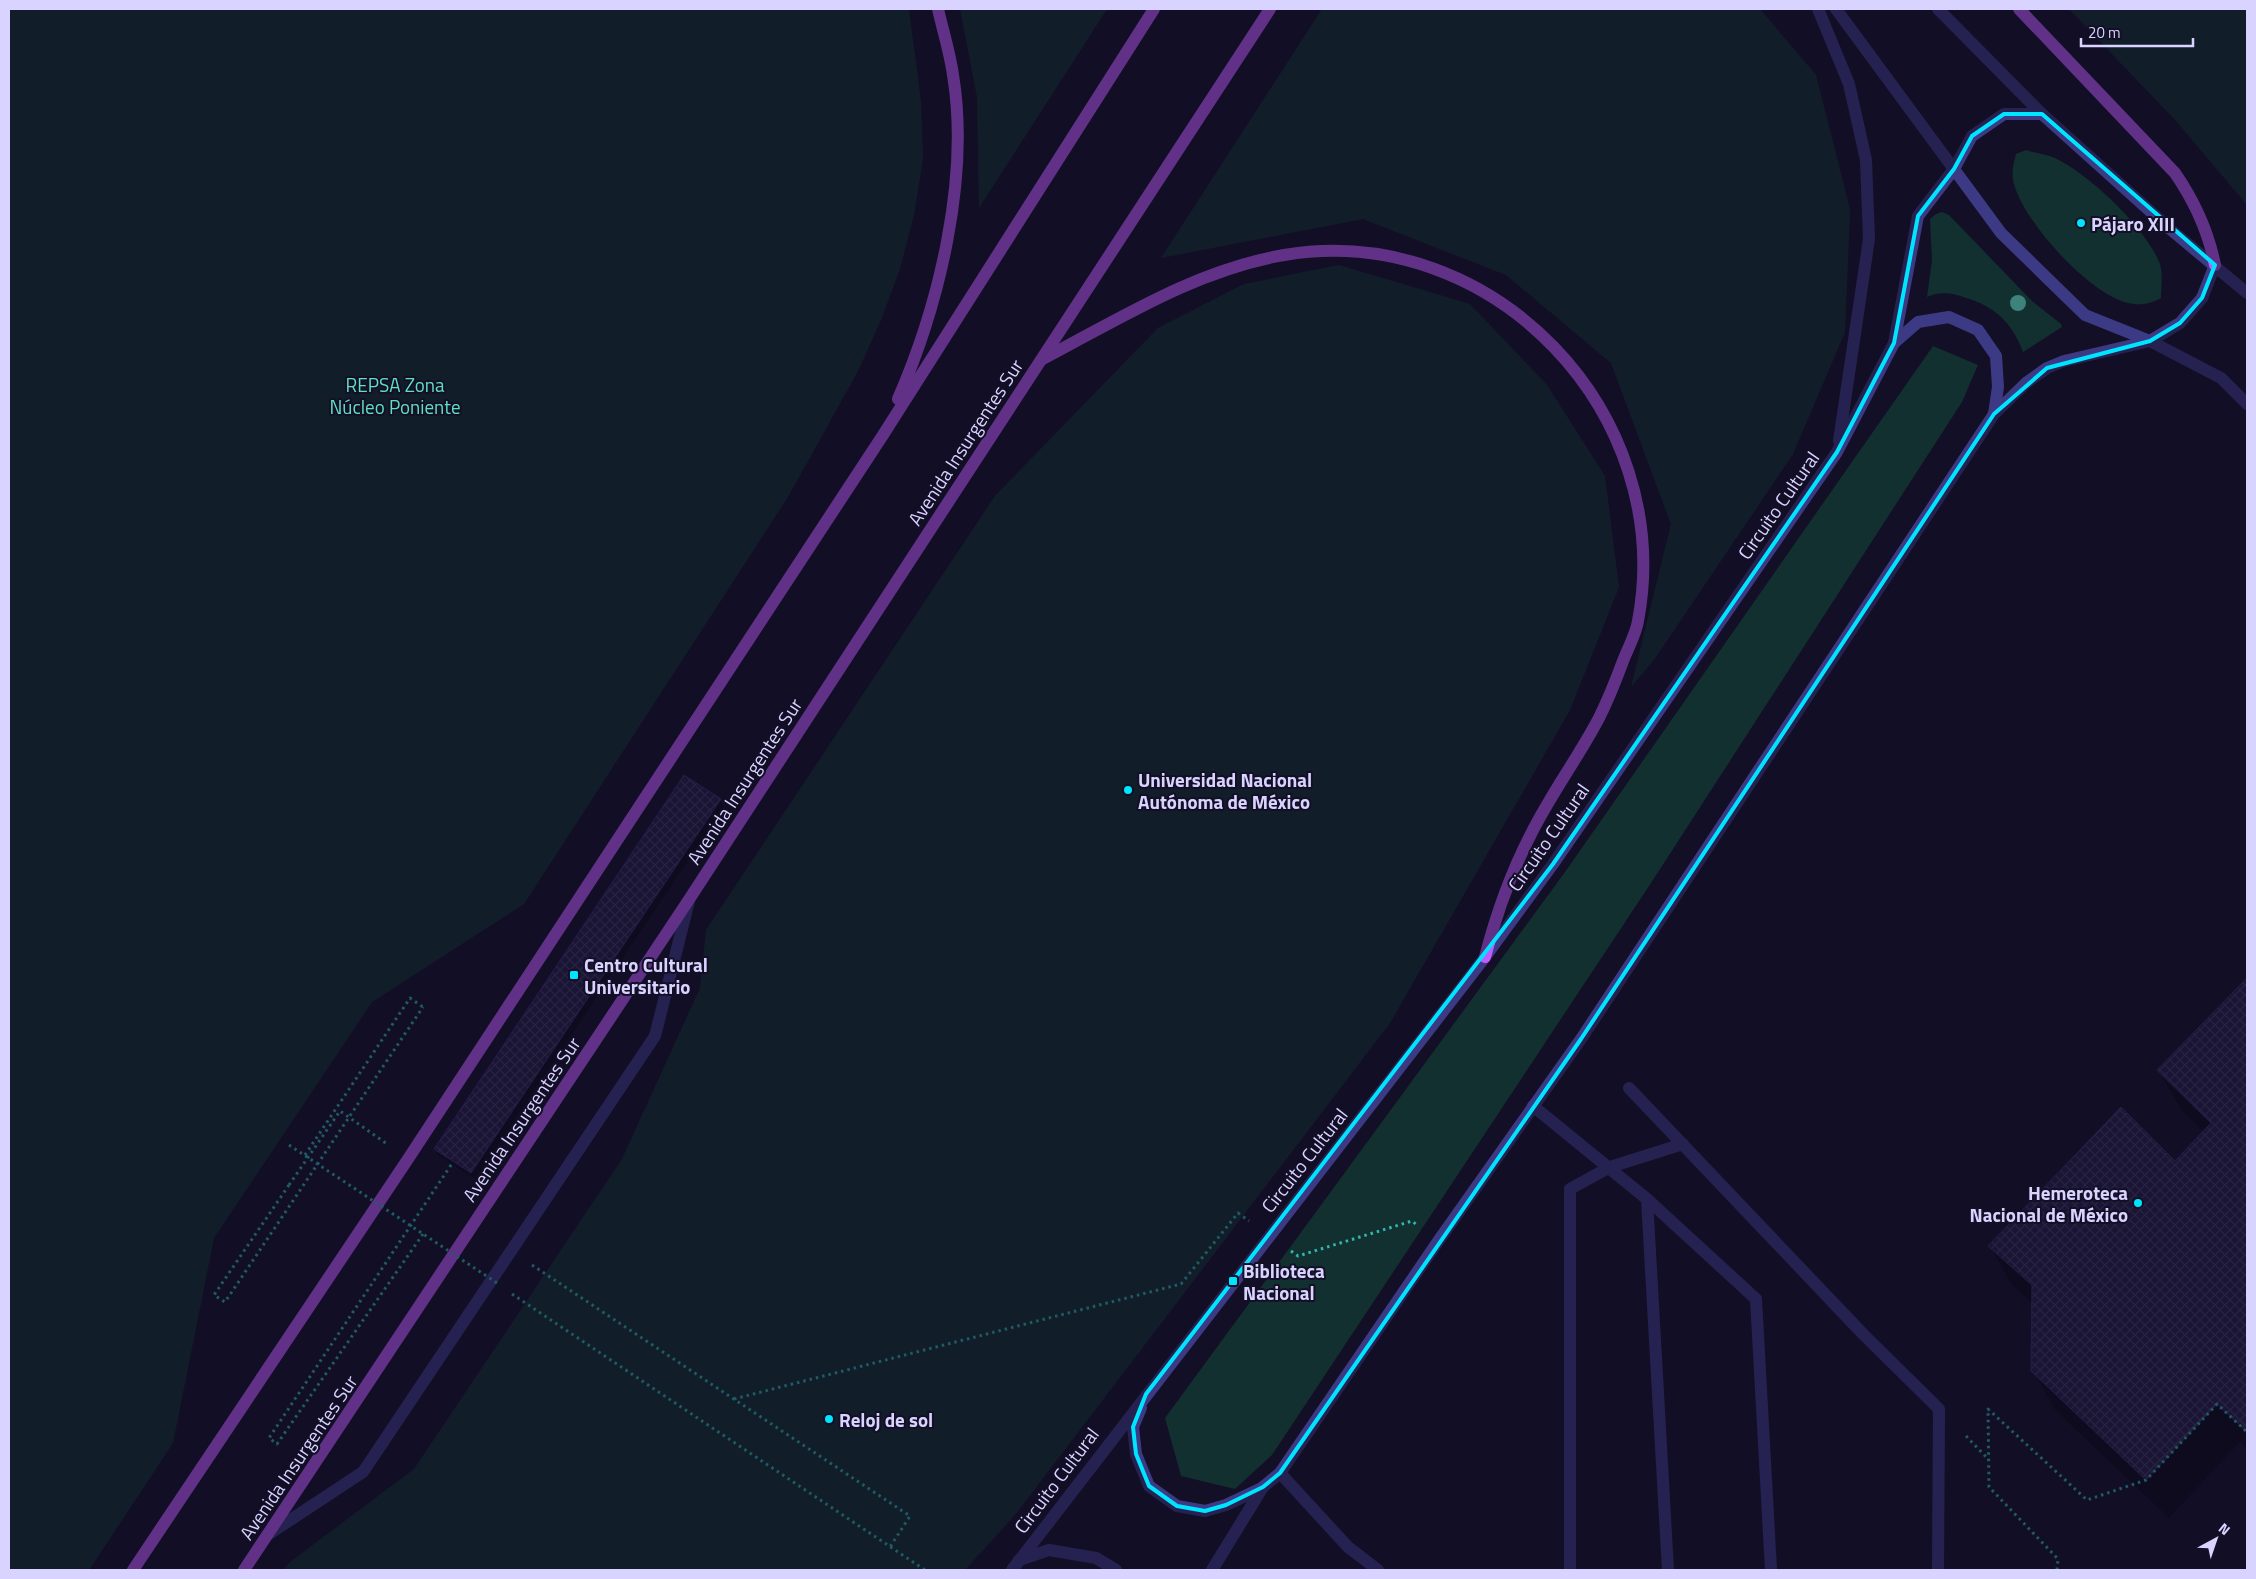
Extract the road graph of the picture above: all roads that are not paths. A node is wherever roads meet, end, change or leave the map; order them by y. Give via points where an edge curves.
1 (938, 9) edge
2 (1154, 9) edge
3 (1270, 9) edge
4 (1818, 9) edge
5 (1836, 9) edge
6 (1938, 9) edge
7 (2019, 9) edge
8 (2042, 114) junction
9 (1954, 168) junction
10 (2215, 265) junction
11 (2247, 294) edge
12 (2150, 341) junction
13 (1894, 342) junction
14 (1041, 360) junction
15 (2247, 404) edge
16 (1994, 414) junction
17 (883, 435) junction
18 (1837, 452) junction
19 (690, 898) junction
20 (1485, 957) junction
21 (1629, 1088) dead end
22 (1533, 1106) junction
23 (1683, 1144) junction
24 (1610, 1167) junction
25 (1646, 1199) junction
26 (1146, 1394) junction
27 (1280, 1473) junction
28 (1263, 1487) junction
29 (269, 1534) junction
30 (1019, 1560) junction
31 (133, 1570) edge
32 (244, 1570) edge
33 (1012, 1570) edge
34 (1116, 1570) edge
35 (1212, 1570) edge
36 (1378, 1570) edge
37 (1570, 1570) edge
38 (1668, 1570) edge
39 (1771, 1570) edge
40 (1938, 1570) edge

1 - 17 main road via 953,76 957,123 954,189 942,263 929,315
2 - 17 main road
3 - 14 main road, Avenida Insurgentes Sur
4 - 18 street via 1849,84 1866,160 1869,239
5 - 9 street
6 - 8 street
7 - 10 main road via 2174,173 2200,216 2210,240
8 - 9 street, Circuito Cultural via 2004,114 1972,136
8 - 10 street
9 - 12 street via 2001,233 2085,315
9 - 13 street, Circuito Cultural via 1918,216
10 - 11 street
10 - 12 street via 2202,298 2180,324
12 - 15 street via 2221,378
12 - 16 street via 2064,360 2026,383
13 - 16 street via 1918,322 1949,317 1978,330 1996,356 1998,387
13 - 18 street, Circuito Cultural
14 - 19 main road, Avenida Insurgentes Sur
14 - 20 main road via 1214,273 1247,262 1328,251 1400,259 1476,287 1526,322 1584,380 1616,435 1636,492 1644,555 1638,625 1599,718 1530,835 1510,878
16 - 22 street via 1581,1039
17 - 31 main road
18 - 20 street, Circuito Cultural via 1553,864
19 - 29 main road, Avenida Insurgentes Sur
19 - 29 street via 655,1036 363,1472
20 - 26 street, Circuito Cultural
21 - 23 street
22 - 24 street
22 - 27 street
23 - 24 street
23 - 40 street via 1862,1334 1939,1409
24 - 25 street
24 - 37 street via 1570,1189
25 - 38 street
25 - 39 street via 1756,1299
26 - 28 street via 1133,1427 1136,1454 1148,1486 1177,1506 1205,1511 1226,1506
26 - 30 street, Circuito Cultural
27 - 28 street
27 - 36 street via 1348,1547
28 - 35 street
29 - 32 main road, Avenida Insurgentes Sur
30 - 33 street, Circuito Cultural
30 - 34 street via 1049,1550 1096,1558

